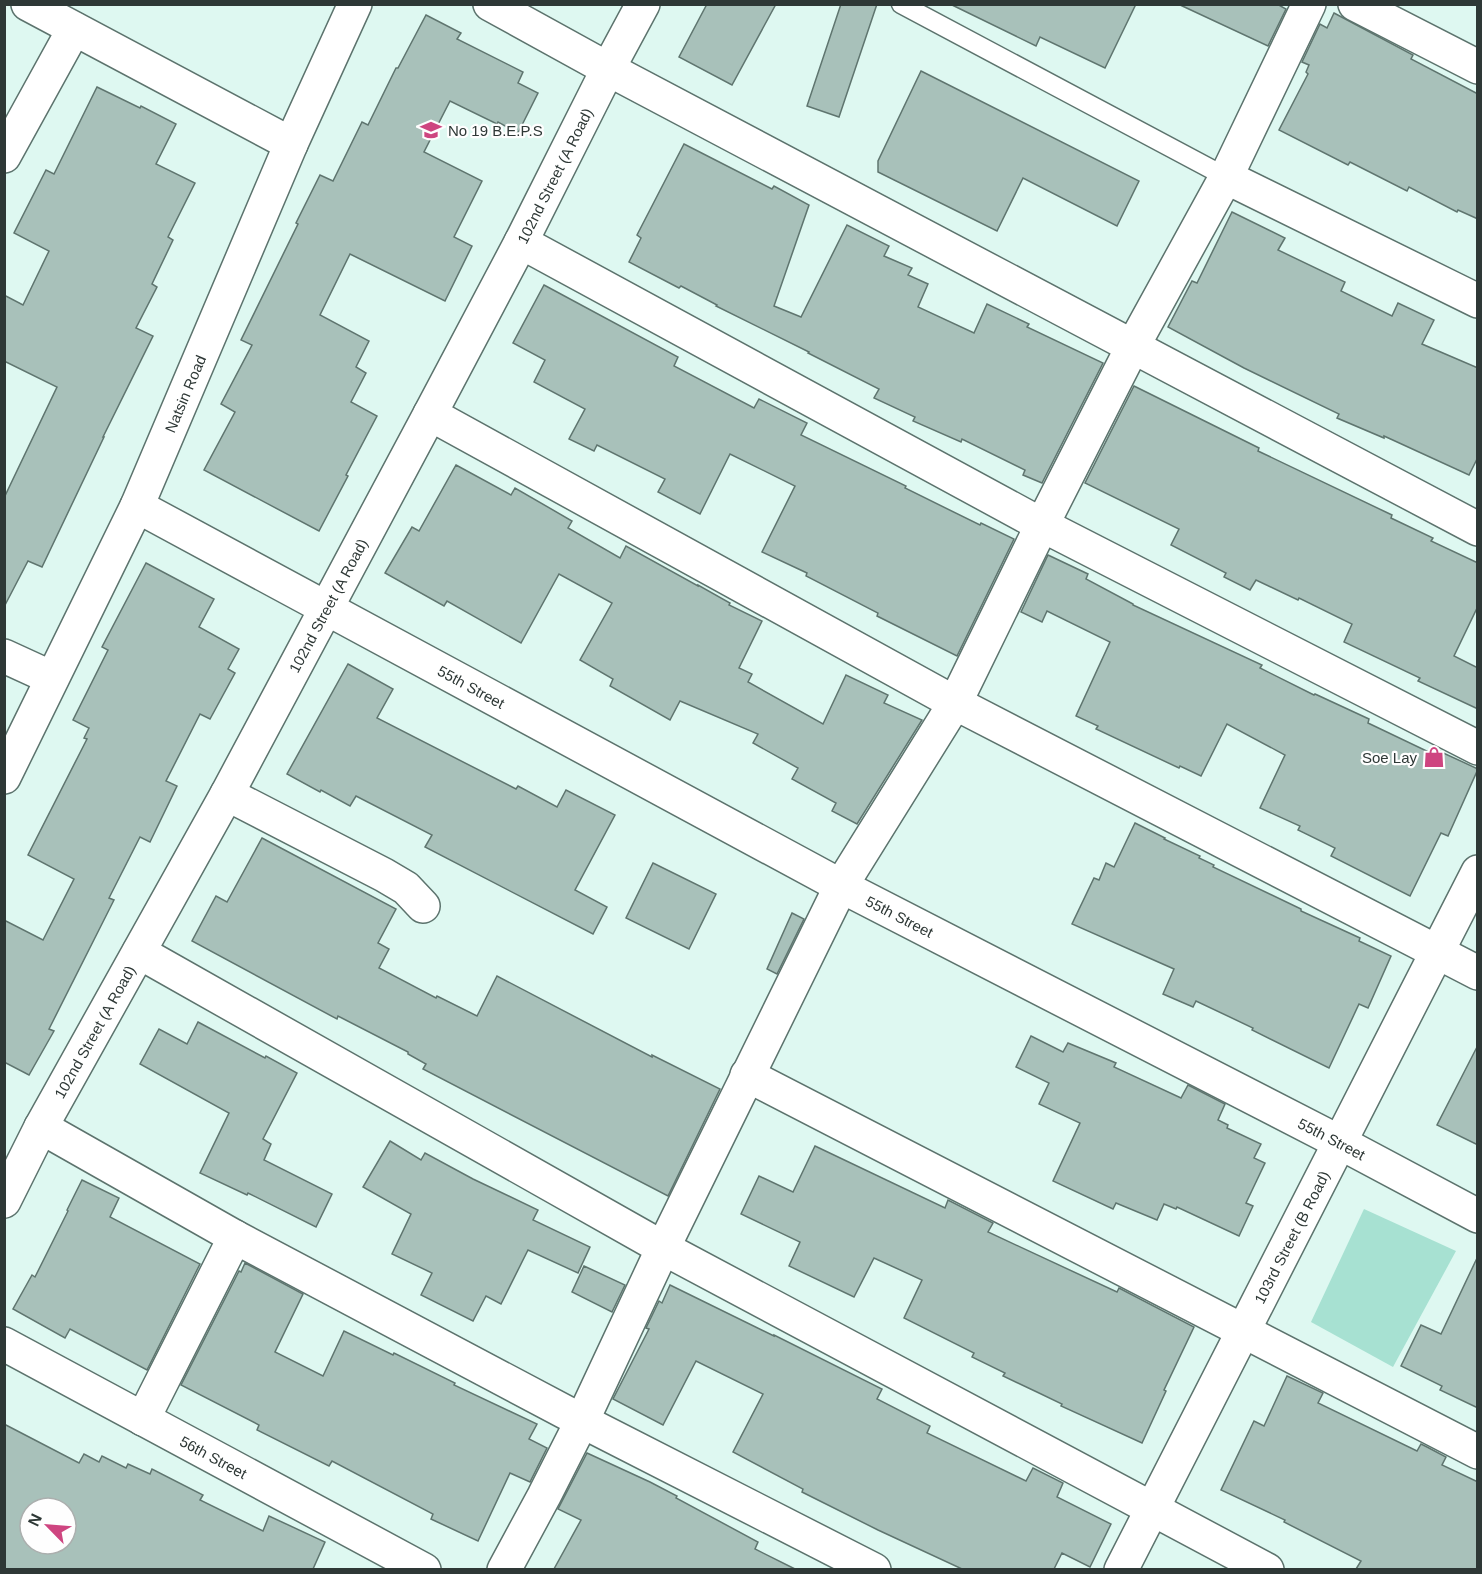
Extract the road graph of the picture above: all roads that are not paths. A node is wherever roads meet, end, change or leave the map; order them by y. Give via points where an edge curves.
1 (28, 4) edge
2 (355, 4) edge
3 (490, 4) edge
4 (643, 4) edge
5 (900, 4) edge
6 (1308, 4) edge
7 (1355, 4) edge
8 (74, 29) junction
9 (1478, 67) edge
10 (608, 69) junction
11 (291, 144) junction
12 (4, 156) edge
13 (1226, 177) junction
14 (521, 242) junction
15 (1478, 301) edge
16 (1133, 346) junction
17 (430, 414) junction
18 (136, 506) junction
19 (1042, 525) junction
20 (1478, 529) edge
21 (325, 608) junction
22 (4, 656) edge
23 (52, 678) junction
24 (955, 703) junction
25 (1478, 748) edge
26 (4, 777) edge
27 (227, 794) junction
28 (1478, 872) edge
29 (841, 886) junction
30 (423, 906) dead end
31 (139, 952) junction
32 (1436, 952) junction
33 (1478, 973) edge
34 (747, 1075) junction
35 (41, 1127) junction
36 (1339, 1142) junction
37 (4, 1201) edge
38 (1478, 1216) edge
39 (235, 1237) junction
40 (663, 1248) junction
41 (1242, 1330) junction
42 (4, 1344) edge
43 (143, 1419) junction
44 (582, 1421) junction
45 (1478, 1452) edge
46 (1151, 1508) junction
47 (424, 1569) edge
48 (504, 1569) edge
49 (874, 1569) edge
50 (1121, 1569) edge
51 (1267, 1569) edge

1 - 8 street
2 - 11 street, Natsin Road
3 - 10 street
4 - 10 street, 102nd Street (A Road)
5 - 13 lane
6 - 13 street
7 - 9 street
8 - 11 street
8 - 12 street
10 - 14 street, 102nd Street (A Road)
10 - 16 street
11 - 18 street, Natsin Road
13 - 15 street
13 - 16 street
14 - 17 street, 102nd Street (A Road)
14 - 19 street
16 - 19 street
16 - 20 street
17 - 21 street, 102nd Street (A Road)
17 - 24 street
18 - 21 street, 55th Street
18 - 23 street, Natsin Road
19 - 24 street
19 - 25 street
21 - 27 street, 102nd Street (A Road)
21 - 29 street, 55th Street
22 - 23 street
23 - 26 street, Natsin Road
24 - 29 street
24 - 32 street
27 - 30 street via 399,884
27 - 31 street, 102nd Street (A Road)
28 - 32 street, 103rd Street (B Road)
29 - 34 street
29 - 36 street, 55th Street
31 - 35 street, 102nd Street (A Road)
31 - 40 street
32 - 33 street
32 - 36 street, 103rd Street (B Road)
34 - 40 street
34 - 41 street
35 - 37 street, 102nd Street (A Road)
35 - 39 street
36 - 38 street, 55th Street
36 - 41 street, 103rd Street (B Road)
39 - 43 street
39 - 44 street
40 - 44 street
40 - 46 street
41 - 45 street
41 - 46 street, 103rd Street (B Road)
42 - 43 street, 56th Street
43 - 47 street, 56th Street
44 - 48 street
44 - 49 street
46 - 50 street, 103rd Street (B Road)
46 - 51 street

